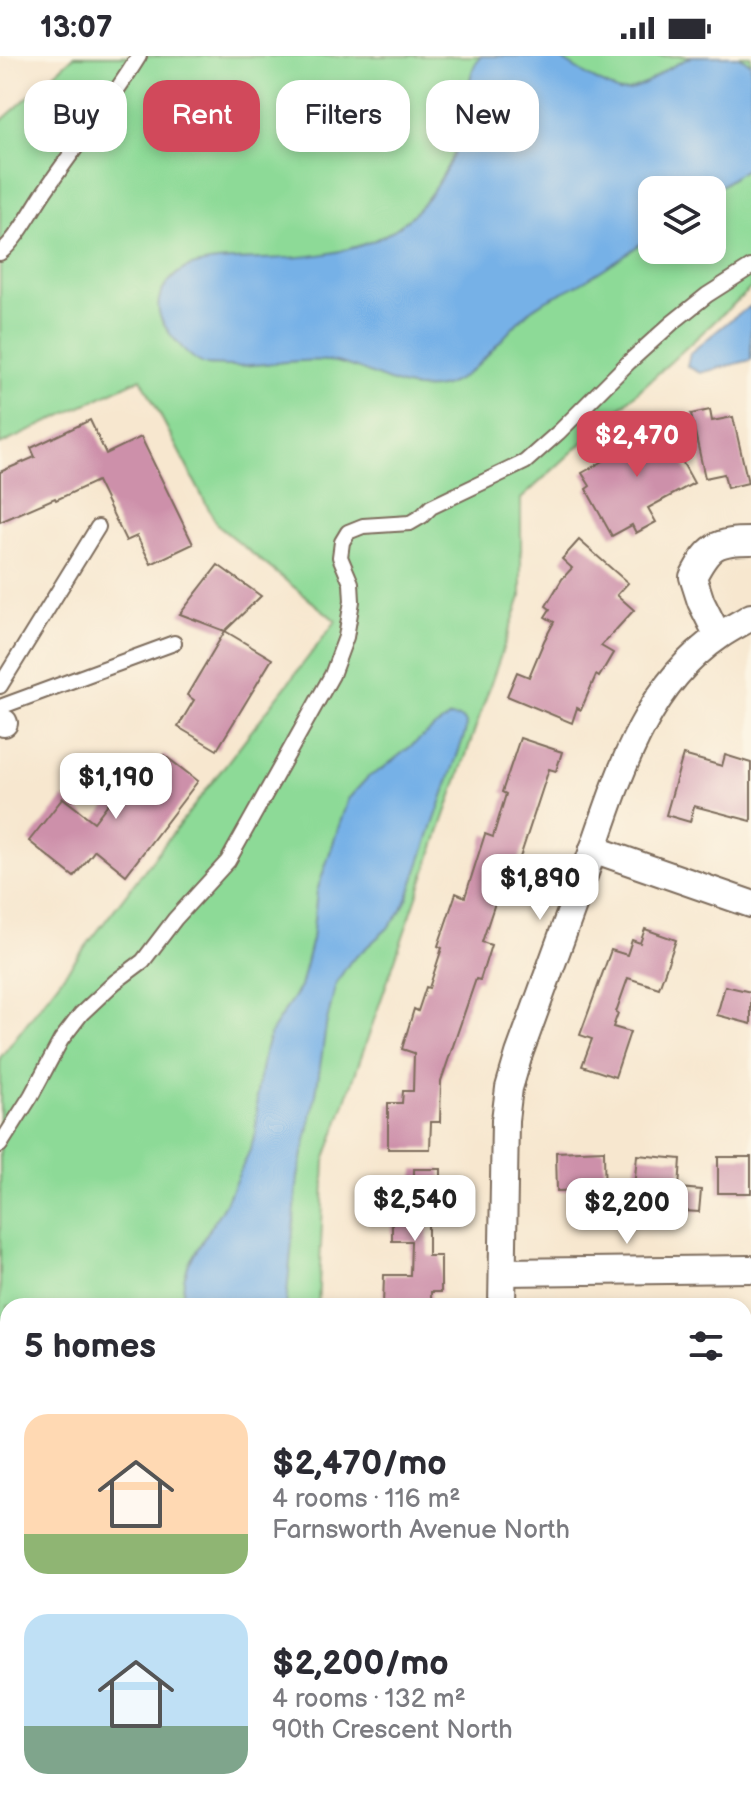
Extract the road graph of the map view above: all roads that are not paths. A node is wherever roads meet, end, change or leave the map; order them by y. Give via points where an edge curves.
1 (139, 56) edge
2 (0, 253) edge
3 (751, 267) edge
4 (98, 527) dead end
5 (751, 541) edge
6 (751, 617) edge
7 (718, 636) junction
8 (174, 643) dead end
9 (0, 686) edge
10 (1, 717) edge
11 (593, 849) junction
12 (751, 904) edge
13 (0, 1145) edge
14 (751, 1269) edge
15 (503, 1272) junction
16 (502, 1298) edge

1 - 2 lane
3 - 13 lane via 672,323 525,462 431,507 410,523 348,532 340,557 351,583 346,637 332,675 228,861 143,961 81,1014
4 - 9 lane
5 - 7 street via 728,541 705,554 693,577
6 - 7 street
7 - 11 street via 690,661 644,720
8 - 10 lane
11 - 12 street
11 - 15 street via 509,1088
14 - 15 street
15 - 16 street

